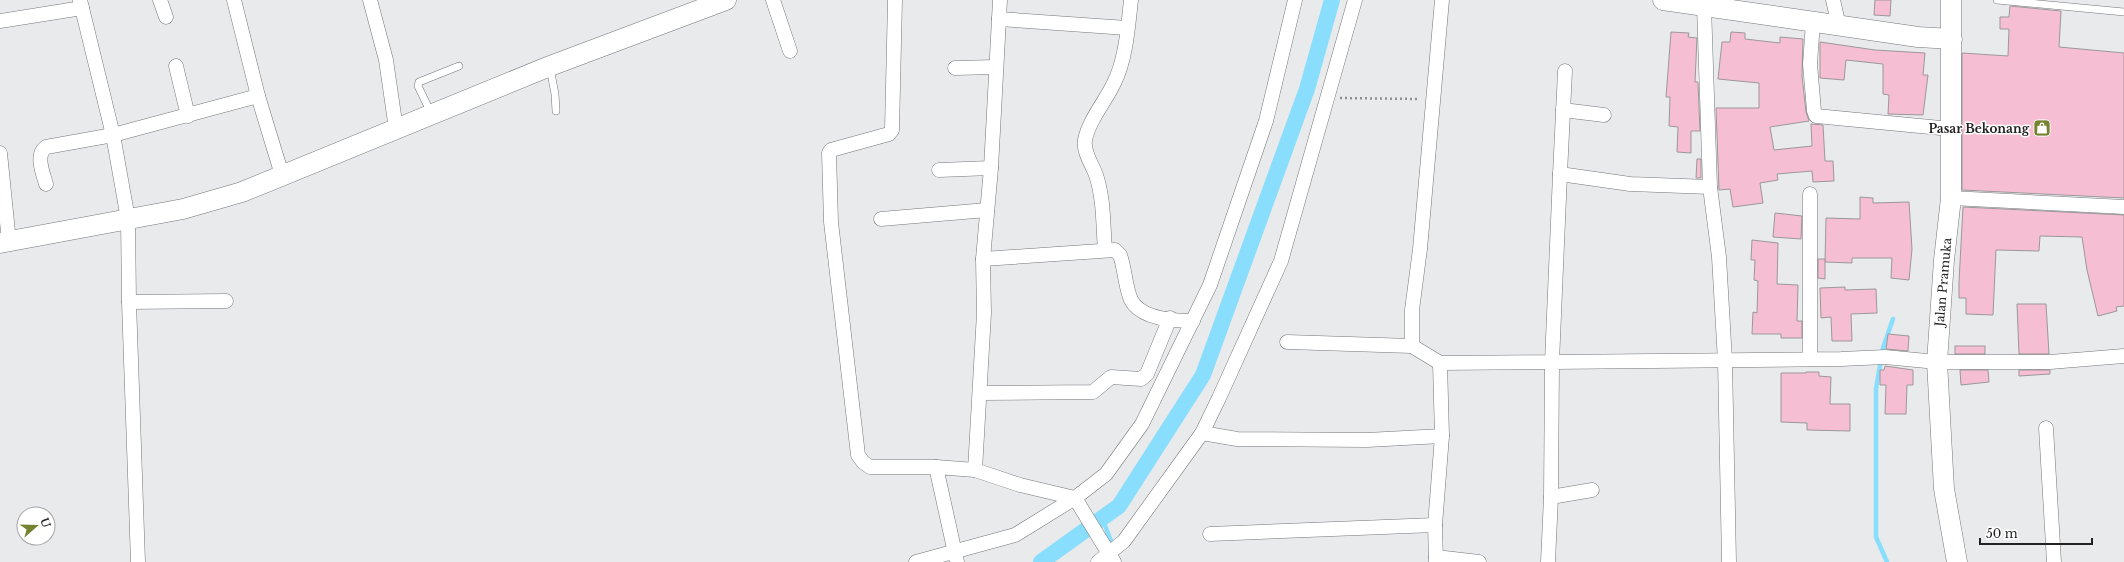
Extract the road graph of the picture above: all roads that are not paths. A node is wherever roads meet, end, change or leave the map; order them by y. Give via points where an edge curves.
1 (160, 0) edge
2 (234, 0) edge
3 (370, 0) edge
4 (726, 0) edge
5 (774, 0) edge
6 (895, 0) edge
7 (1000, 0) edge
8 (1131, 0) edge
9 (1295, 0) edge
10 (1355, 0) edge
11 (1442, 0) edge
12 (1663, 0) edge
13 (1833, 0) edge
14 (1951, 0) edge
15 (1997, 0) edge
16 (81, 4) edge
17 (1704, 6) junction
18 (2124, 12) edge
19 (166, 17) dead end
20 (999, 19) junction
21 (0, 21) edge
22 (1812, 22) junction
23 (1839, 26) junction
24 (1127, 28) junction
25 (1952, 39) junction
26 (790, 51) dead end
27 (176, 66) dead end
28 (459, 66) dead end
29 (550, 66) junction
30 (996, 67) junction
31 (955, 68) dead end
32 (1565, 71) dead end
33 (258, 96) junction
34 (1563, 110) junction
35 (556, 111) dead end
36 (432, 115) junction
37 (1604, 115) dead end
38 (188, 116) junction
39 (396, 129) junction
40 (1951, 129) junction
41 (113, 135) junction
42 (0, 153) edge
43 (991, 168) junction
44 (939, 170) dead end
45 (1560, 174) junction
46 (282, 176) junction
47 (46, 184) dead end
48 (1710, 187) junction
49 (1810, 194) dead end
50 (1951, 198) junction
51 (2124, 207) edge
52 (987, 210) junction
53 (128, 219) junction
54 (881, 219) dead end
55 (4, 242) edge
56 (1105, 250) junction
57 (984, 259) junction
58 (226, 301) dead end
59 (129, 302) junction
60 (1170, 318) junction
61 (1193, 321) junction
62 (1287, 342) dead end
63 (1412, 346) junction
64 (2124, 356) edge
65 (1810, 359) junction
66 (1725, 361) junction
67 (1552, 362) junction
68 (1937, 362) junction
69 (1440, 363) junction
70 (980, 393) junction
71 (2046, 428) dead end
72 (1202, 433) junction
73 (1442, 436) junction
74 (936, 467) junction
75 (975, 470) junction
76 (1592, 490) dead end
77 (1551, 497) junction
78 (1076, 499) junction
79 (1435, 525) junction
80 (1210, 534) dead end
81 (956, 557) edge
82 (1107, 557) edge
83 (1436, 560) edge
84 (138, 562) edge
85 (916, 562) edge
86 (1479, 562) edge
87 (1548, 562) edge
88 (1729, 562) edge
89 (1957, 562) edge
90 (2054, 562) edge

1 - 19 street
2 - 33 street
3 - 39 street via 386,60
4 - 29 main road
5 - 26 street
6 - 74 street via 892,130 889,134 831,150 829,153 832,222 858,455 870,467
7 - 20 street
8 - 24 street
9 - 61 street via 1266,121 1210,285
10 - 72 street via 1281,260
11 - 63 street via 1420,249 1412,310
12 - 17 main road
13 - 23 street
14 - 25 main road, Jalan Pramuka
15 - 18 lane
16 - 21 street
16 - 41 street
17 - 22 main road
17 - 48 street
20 - 24 street
20 - 30 street
22 - 23 main road
22 - 40 street via 1810,64 1816,116
23 - 25 main road
24 - 56 street via 1114,82 1084,141 1102,199
25 - 40 main road, Jalan Pramuka
27 - 38 street
28 - 36 lane via 419,82 418,86
29 - 35 lane
29 - 36 main road
30 - 31 street
30 - 43 street
32 - 34 street
33 - 38 street
33 - 46 street
34 - 37 street
34 - 45 street
36 - 39 main road
38 - 41 street
39 - 46 main road
40 - 50 main road, Jalan Pramuka
41 - 47 street via 46,147 40,157
41 - 53 street
42 - 55 street
43 - 44 street
43 - 52 street
45 - 48 street via 1630,184
45 - 67 street
46 - 53 main road via 242,192 183,209
48 - 66 street via 1719,257
49 - 65 street
50 - 51 street
50 - 68 main road, Jalan Pramuka
52 - 54 street
52 - 57 street
53 - 55 main road
53 - 59 street
56 - 57 street
56 - 60 street via 1115,250 1120,255 1132,300 1138,308 1151,315
57 - 70 street
58 - 59 street
59 - 84 street
60 - 61 street
60 - 70 street via 1147,374 1142,379 1111,377 1093,392
61 - 78 street via 1142,424 1106,474
62 - 63 street
63 - 69 street
64 - 68 street via 2050,362
65 - 66 street
65 - 68 street via 1885,357
66 - 67 street
66 - 88 street
67 - 69 street
67 - 77 street
68 - 89 main road, Jalan Pramuka via 1944,489
69 - 73 street
70 - 75 street
71 - 90 street
72 - 73 street via 1237,439 1367,440
72 - 82 street via 1124,542
73 - 79 street
74 - 75 street
74 - 81 street
75 - 78 street
76 - 77 street
77 - 87 street
78 - 81 street via 1015,535
78 - 82 street
79 - 80 street
79 - 83 street
81 - 85 street
83 - 86 street

